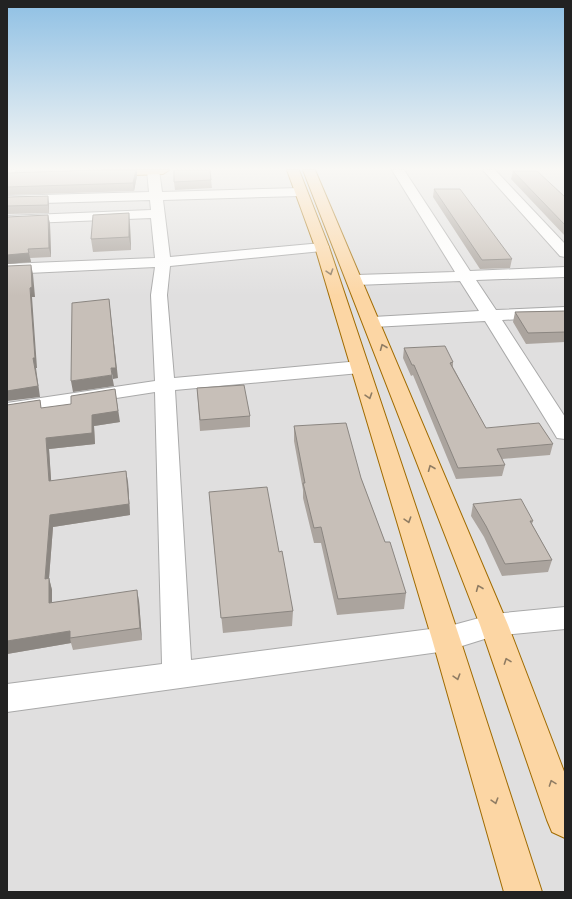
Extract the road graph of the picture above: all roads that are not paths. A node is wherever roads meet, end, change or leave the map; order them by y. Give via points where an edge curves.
1 (308, 212) edge
2 (327, 212) edge
3 (425, 212) edge
4 (527, 212) edge
5 (158, 214) joint
6 (7, 220) edge
7 (322, 247) junction
8 (565, 253) edge
9 (163, 262) junction
10 (7, 269) edge
11 (565, 272) edge
12 (465, 275) junction
13 (356, 280) junction
14 (565, 312) edge
15 (491, 316) junction
16 (372, 322) junction
17 (360, 367) junction
18 (165, 385) junction
19 (7, 409) edge
20 (565, 433) edge
21 (565, 618) edge
22 (494, 625) junction
23 (446, 639) junction
24 (177, 674) junction
25 (7, 698) edge
26 (565, 820) edge
27 (523, 892) edge

1 - 7 main road
2 - 13 main road
3 - 12 street
4 - 8 street
5 - 6 street
5 - 9 street
7 - 9 street
7 -> 17 main road
9 - 10 street
9 - 18 street via 159,295
11 - 12 street
12 - 13 street
12 - 15 street
13 - 16 main road
14 - 15 street
15 - 16 street
15 - 20 street
22 -> 16 main road
17 - 18 street
17 -> 23 main road
18 - 19 street
18 - 24 street
21 - 22 street
22 - 23 street
26 -> 22 main road
23 - 24 street
23 -> 27 main road
24 - 25 street

